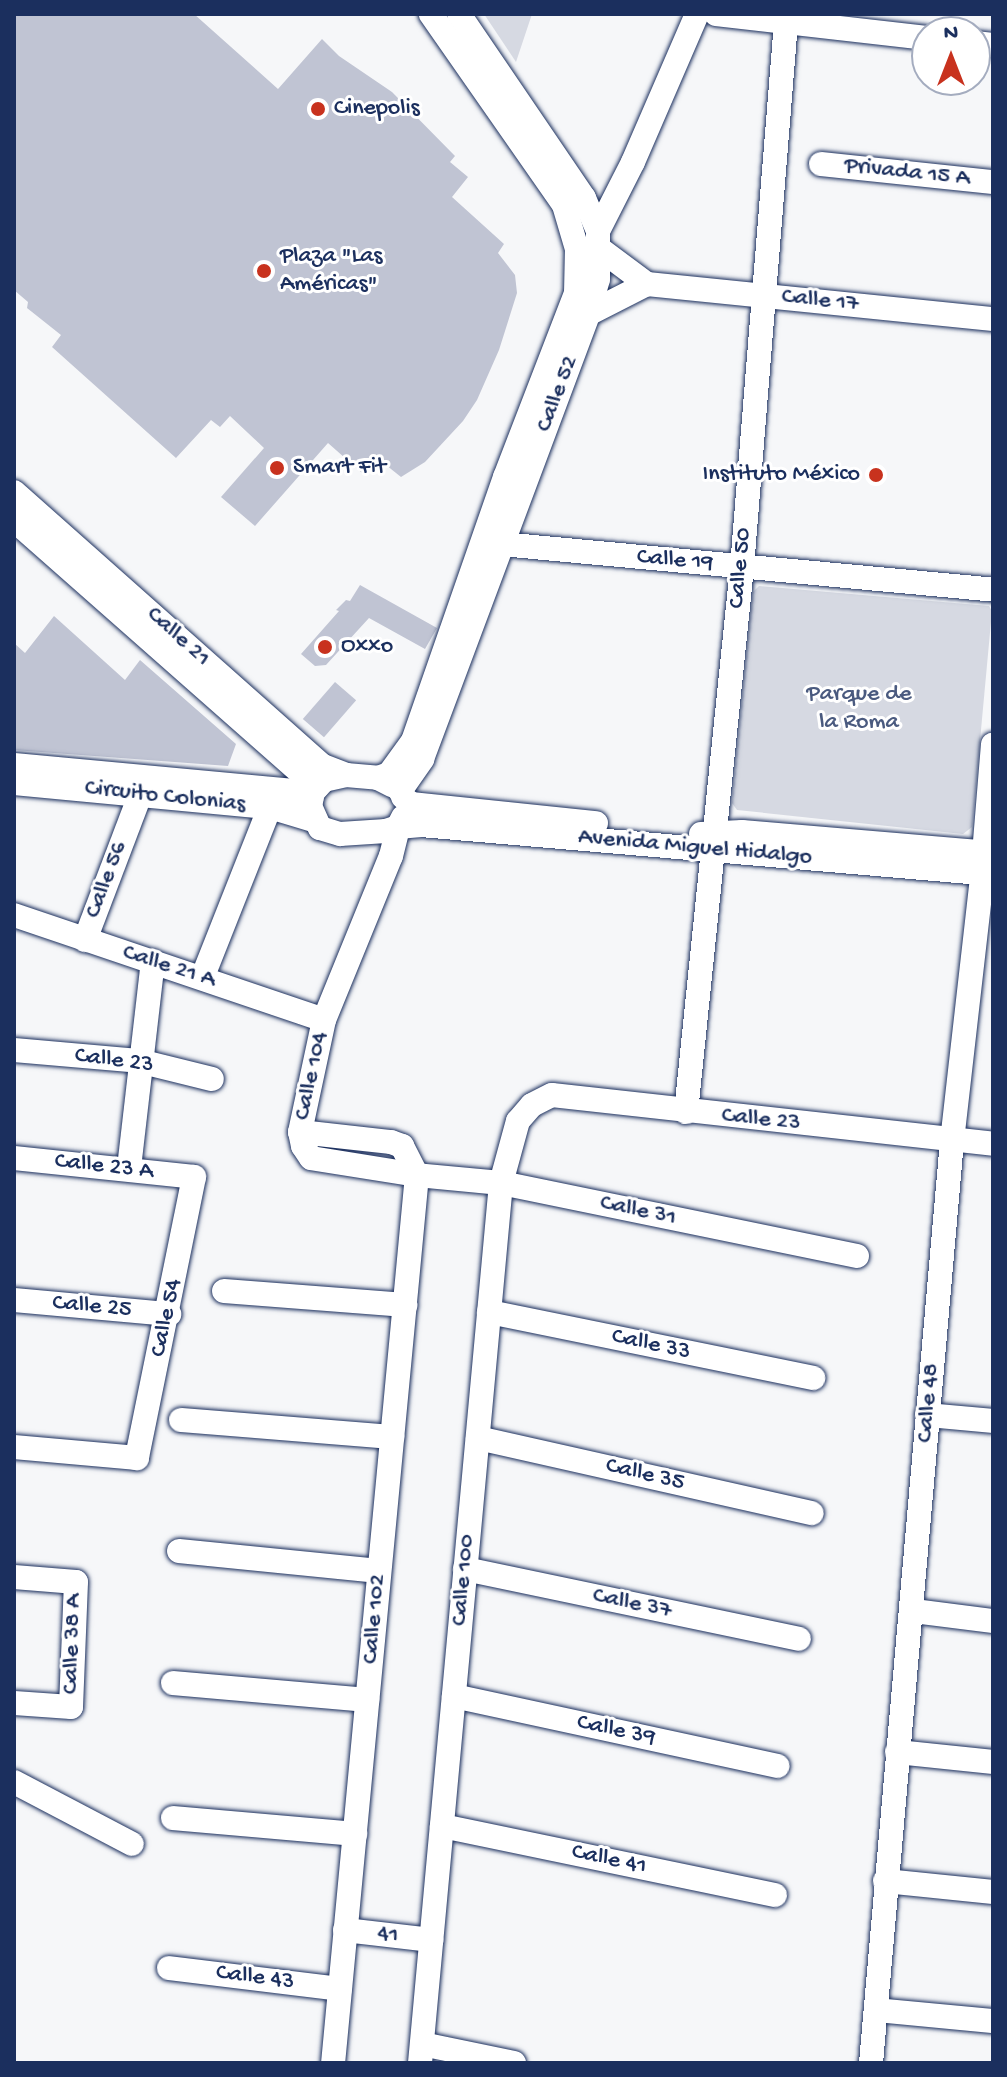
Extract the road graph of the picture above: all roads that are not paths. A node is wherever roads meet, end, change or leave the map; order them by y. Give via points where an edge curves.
1 (431, 14) edge
2 (459, 14) edge
3 (697, 14) edge
4 (716, 14) edge
5 (786, 23) junction
6 (911, 36) edge
7 (821, 164) dead end
8 (993, 182) edge
9 (599, 240) junction
10 (647, 284) junction
11 (762, 295) junction
12 (588, 314) junction
13 (993, 319) edge
14 (14, 492) edge
15 (14, 520) edge
16 (501, 544) junction
17 (742, 567) junction
18 (993, 590) edge
19 (445, 672) junction
20 (260, 737) junction
21 (993, 744) edge
22 (14, 765) edge
23 (346, 775) junction
24 (378, 778) junction
25 (14, 783) edge
26 (144, 785) junction
27 (249, 787) junction
28 (402, 794) junction
29 (314, 802) junction
30 (270, 807) junction
31 (398, 827) junction
32 (368, 833) junction
33 (714, 842) junction
34 (988, 863) edge
35 (383, 873) junction
36 (14, 915) edge
37 (85, 940) junction
38 (153, 961) junction
39 (203, 976) junction
40 (324, 1020) junction
41 (14, 1050) edge
42 (139, 1061) junction
43 (212, 1079) dead end
44 (532, 1105) joint
45 (686, 1112) junction
46 (952, 1141) junction
47 (993, 1144) edge
48 (14, 1158) edge
49 (129, 1168) junction
50 (417, 1175) junction
51 (194, 1177) joint
52 (501, 1183) junction
53 (857, 1256) dead end
54 (224, 1291) dead end
55 (14, 1300) edge
56 (405, 1305) junction
57 (489, 1312) junction
58 (169, 1314) junction
59 (813, 1378) dead end
60 (927, 1415) junction
61 (181, 1420) dead end
62 (993, 1421) edge
63 (392, 1437) junction
64 (478, 1438) junction
65 (14, 1447) edge
66 (812, 1513) dead end
67 (179, 1551) dead end
68 (465, 1569) junction
69 (379, 1571) junction
70 (14, 1577) edge
71 (914, 1611) junction
72 (993, 1621) edge
73 (799, 1639) dead end
74 (173, 1683) dead end
75 (454, 1696) junction
76 (367, 1700) junction
77 (14, 1703) edge
78 (897, 1752) junction
79 (993, 1762) edge
80 (778, 1766) dead end
81 (14, 1782) edge
82 (173, 1818) dead end
83 (442, 1826) junction
84 (355, 1834) junction
85 (132, 1844) dead end
86 (885, 1881) junction
87 (993, 1892) edge
88 (775, 1895) dead end
89 (345, 1930) junction
90 (431, 1940) junction
91 (169, 1968) dead end
92 (340, 1989) junction
93 (876, 2010) junction
94 (993, 2021) edge
95 (421, 2053) edge
96 (333, 2063) edge
97 (514, 2063) edge
98 (871, 2063) edge

1 - 19 street, Calle 52 via 564,205 577,249 576,293
2 - 9 street via 584,198
3 - 9 street
4 - 5 street
5 - 6 street
5 - 11 street, Calle 50
7 - 8 street, Privada 15 A
9 - 10 street
9 - 12 street, Calle 52 via 598,279
10 - 11 street, Calle 17
10 - 12 street
11 - 13 street, Calle 17
11 - 17 street, Calle 50
12 - 16 street, Calle 52
14 - 23 street, Calle 21 via 323,766
15 - 20 street, Calle 21
16 - 17 street, Calle 19
16 - 19 street, Calle 52
17 - 18 street, Calle 19
17 - 33 street, Calle 50
19 - 24 street, Calle 52 via 413,741 389,774
19 - 28 street, Calle 52 via 422,759
20 - 27 street via 261,768
20 - 29 street, Calle 21
21 - 34 street, Calle 48
22 - 26 street, Circuito Colonias
23 - 24 street
23 - 29 street via 332,777
24 - 28 street
25 - 26 street, Circuito Colonias
26 - 27 street, Circuito Colonias
26 - 30 street, Circuito Colonias
26 - 37 street, Calle 56
27 - 29 street, Circuito Colonias via 294,791
28 - 31 street via 404,816
28 - 33 street, Avenida Miguel Hidalgo via 411,804
29 - 30 street, Circuito Colonias
29 - 32 street via 330,832
30 - 39 street
31 - 32 street
31 - 33 street, Avenida Miguel Hidalgo
31 - 35 street
32 - 35 street via 382,854
33 - 34 street, Avenida Miguel Hidalgo
33 - 45 street, Calle 50
34 - 46 street, Calle 48
35 - 40 street
36 - 37 street, Calle 21 A
37 - 38 street, Calle 21 A
38 - 39 street, Calle 21 A
38 - 42 street
39 - 40 street, Calle 21 A
40 - 50 street, Calle 104 via 300,1132 303,1146 311,1158
41 - 42 street, Calle 23
42 - 43 street, Calle 23
42 - 49 street
44 - 45 street, Calle 23 via 552,1095
44 - 52 street, Calle 100 via 518,1121
45 - 46 street, Calle 23
46 - 47 street, Calle 23
46 - 60 street, Calle 48
48 - 49 street, Calle 23 A
49 - 51 street, Calle 23 A
50 - 52 street, Calle 31
50 - 56 street, Calle 102
51 - 58 street, Calle 54
52 - 53 street, Calle 31
52 - 57 street, Calle 100
54 - 56 street
55 - 58 street, Calle 25
56 - 63 street, Calle 102
57 - 59 street, Calle 33
57 - 64 street, Calle 100
58 - 65 street, Calle 54 via 137,1458
60 - 62 street
60 - 71 street, Calle 48
61 - 63 street
63 - 69 street, Calle 102
64 - 66 street, Calle 35
64 - 68 street, Calle 100
67 - 69 street
68 - 73 street, Calle 37
68 - 75 street, Calle 100
69 - 76 street, Calle 102
70 - 77 street, Calle 38 A via 76,1582 71,1707
71 - 72 street
71 - 78 street, Calle 48
74 - 76 street
75 - 80 street, Calle 39
75 - 83 street, Calle 100
76 - 84 street, Calle 102
78 - 79 street
78 - 86 street, Calle 48
81 - 85 street
82 - 84 street
83 - 88 street, Calle 41
83 - 90 street, Calle 100
84 - 89 street, Calle 102
86 - 87 street
86 - 93 street, Calle 48
89 - 90 street, 41
89 - 92 street, Calle 102
90 - 95 street, Calle 100
91 - 92 street, Calle 43
92 - 96 street, Calle 102
93 - 94 street
93 - 98 street, Calle 48
95 - 97 street

